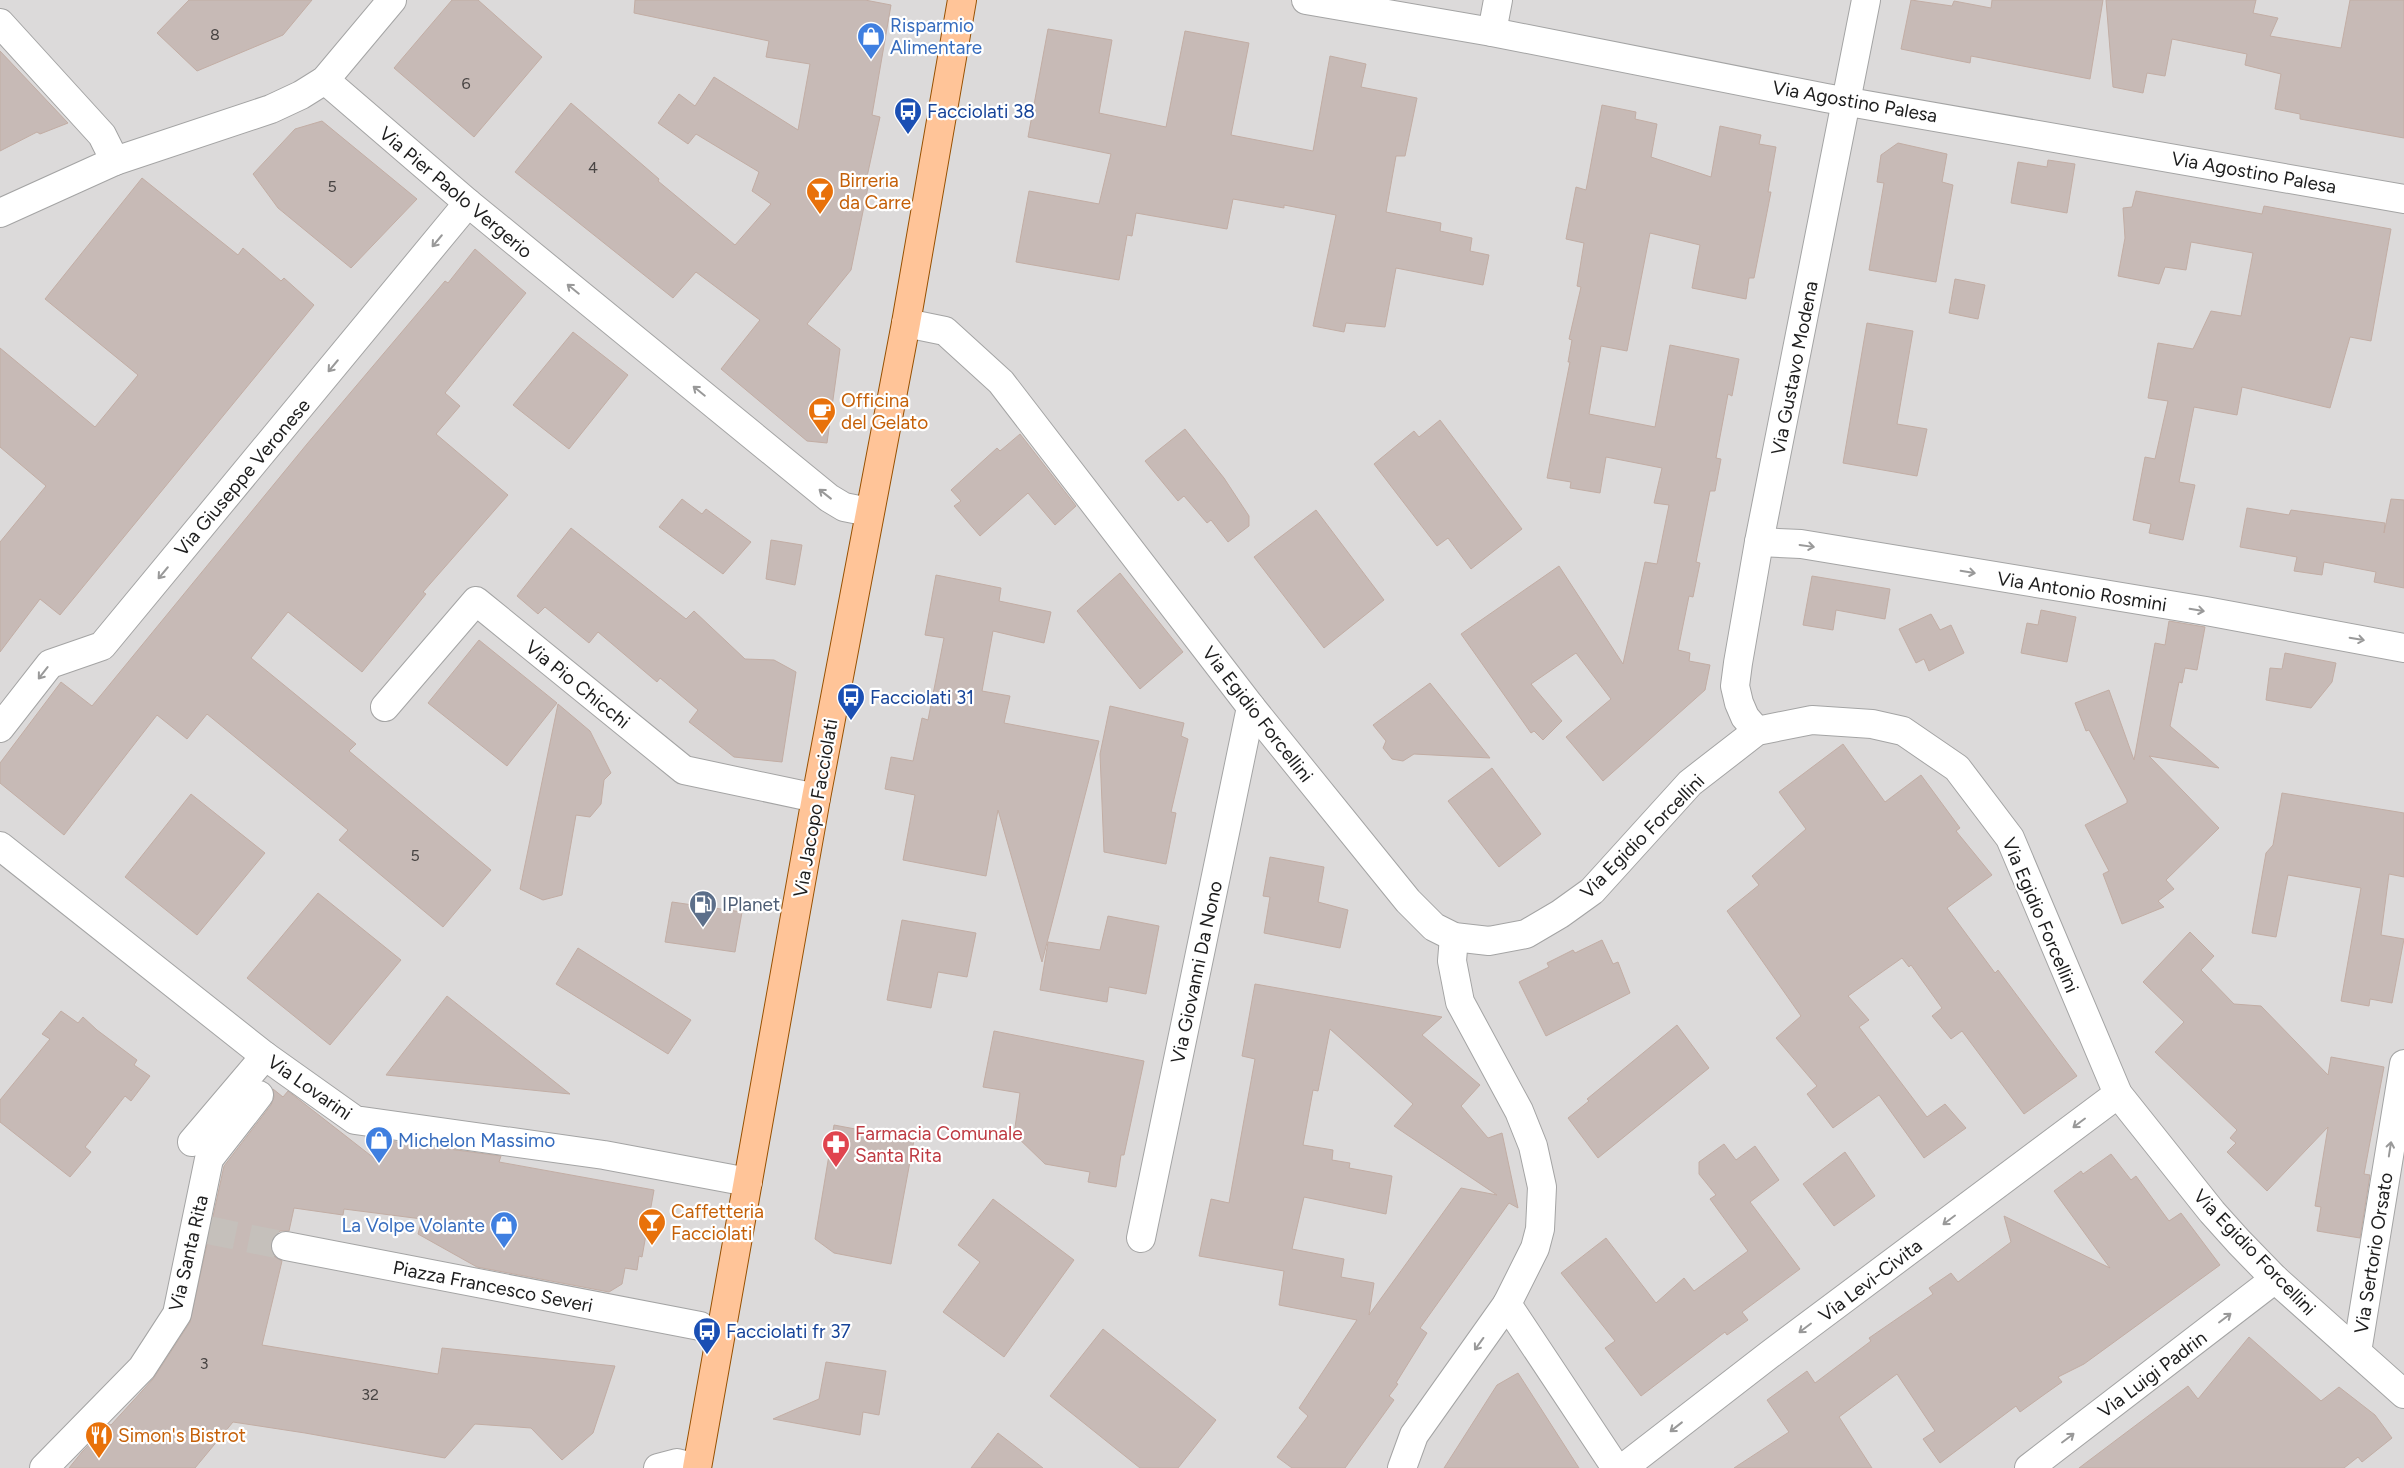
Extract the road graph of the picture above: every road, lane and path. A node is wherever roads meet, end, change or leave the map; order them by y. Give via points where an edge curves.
1 (392, 0) edge
2 (959, 0) edge
3 (1306, 0) edge
4 (1498, 0) edge
5 (1866, 0) edge
6 (0, 23) edge
7 (1492, 32) junction
8 (325, 80) junction
9 (1847, 101) junction
10 (115, 161) junction
11 (2404, 199) edge
12 (468, 203) junction
13 (0, 213) edge
14 (906, 323) junction
15 (869, 512) junction
16 (1759, 542) junction
17 (2404, 648) edge
18 (385, 707) dead end
19 (1251, 707) junction
20 (0, 728) edge
21 (1757, 731) junction
22 (816, 798) junction
23 (0, 846) edge
24 (1454, 938) junction
25 (2404, 1064) edge
26 (269, 1078) junction
27 (2118, 1094) junction
28 (192, 1142) dead end
29 (748, 1182) junction
30 (1141, 1238) dead end
31 (286, 1246) tunnel mouth
32 (2275, 1279) junction
33 (1507, 1304) junction
34 (700, 1326) dead end
35 (2357, 1352) junction
36 (2404, 1394) edge
37 (44, 1468) edge
38 (658, 1468) edge
39 (697, 1468) edge
40 (1402, 1468) edge
41 (1616, 1468) edge
42 (1623, 1468) edge
43 (2029, 1468) edge

1 - 8 street
2 - 14 main road, Via Jacopo Facciolati
3 - 7 street, Via Agostino Palesa
4 - 7 street
5 - 9 street, Via Gustavo Modena
6 - 10 street via 102,135
7 - 9 street, Via Agostino Palesa
8 - 10 street via 271,110
8 - 12 street, Via Pier Paolo Vergerio
9 - 11 street, Via Agostino Palesa
9 - 16 street, Via Gustavo Modena
10 - 13 street
15 -> 12 street, Via Pier Paolo Vergerio via 844,507 830,498
12 -> 20 street, Via Giuseppe Veronese via 102,646 50,664
14 - 15 main road, Via Jacopo Facciolati
14 - 19 street, Via Egidio Forcellini via 946,331 1001,382
15 - 22 main road, Via Jacopo Facciolati
16 -> 17 street, Via Antonio Rosmini via 1801,544 2206,611
16 - 21 street, Via Gustavo Modena via 1735,686 1745,717
18 - 22 street, Via Pio Chicchi via 476,601 684,770
19 - 24 street, Via Egidio Forcellini via 1408,901 1434,927
19 - 30 street, Via Giovanni Da Nono
21 - 24 street, Via Egidio Forcellini via 1690,783 1592,891 1560,914 1526,934 1489,941
21 - 27 street, Via Egidio Forcellini via 1812,720 1872,724 1903,731 1957,768 2010,838
22 - 29 main road, Via Jacopo Facciolati
23 - 26 street, Via Lovarini
24 - 33 street via 1452,961 1460,1002 1518,1111 1532,1146 1542,1187 1540,1229 1535,1248
35 -> 25 street, Via Sertorio Orsato
26 - 28 street
26 - 29 street, Via Lovarini via 355,1120 604,1155
26 - 37 street, Via Santa Rita via 209,1159 201,1229 177,1314 142,1368
27 - 32 street, Via Egidio Forcellini via 2212,1212
27 -> 42 street, Via Levi-Civita
29 - 39 main road, Via Jacopo Facciolati
31 - 34 street, Piazza Francesco Severi
32 - 35 street, Via Egidio Forcellini
43 -> 32 street, Via Luigi Padrin
33 -> 40 street via 1414,1435
33 - 41 street
35 - 36 street, Via Egidio Forcellini
38 - 39 street via 677,1463

